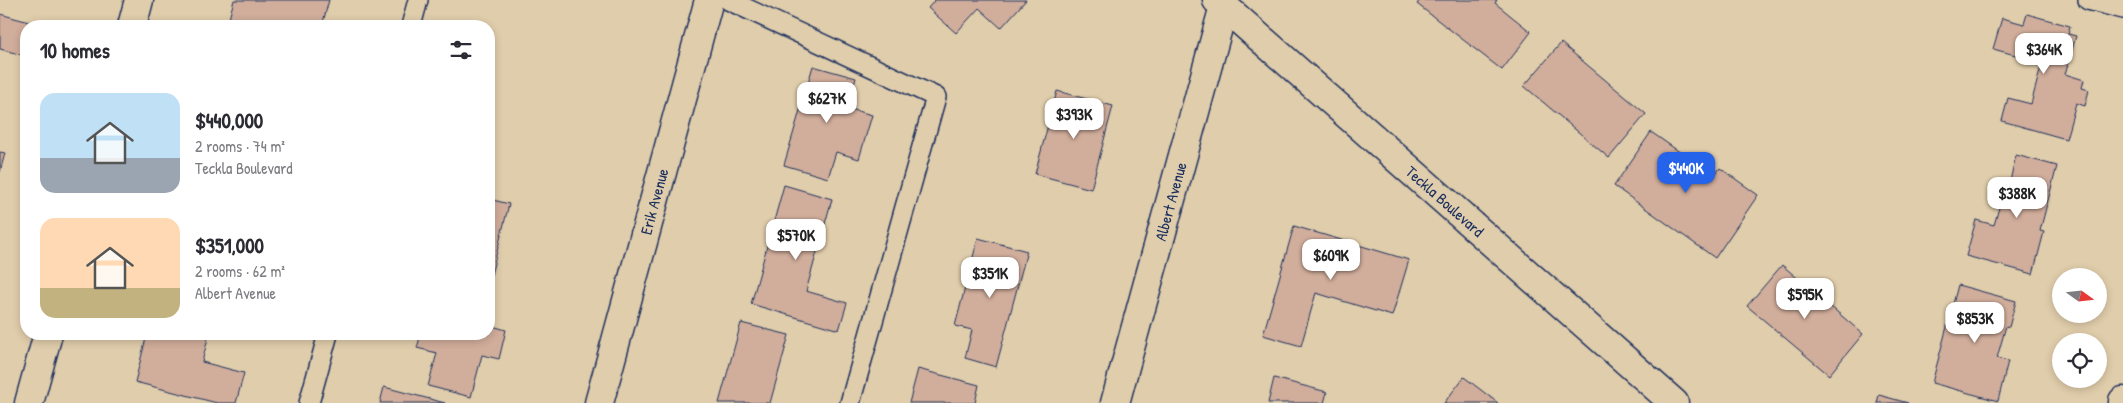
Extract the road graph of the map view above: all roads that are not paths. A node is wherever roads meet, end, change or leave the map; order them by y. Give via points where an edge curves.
1 (139, 0) edge
2 (418, 0) edge
3 (709, 0) edge
4 (728, 0) edge
5 (2088, 0) edge
6 (1222, 2) edge
7 (2123, 9) edge
8 (134, 20) edge
9 (413, 20) edge
10 (46, 340) edge
11 (326, 340) edge
12 (29, 403) edge
13 (309, 403) edge
14 (599, 403) edge
15 (850, 403) edge
16 (1115, 403) edge
17 (1674, 403) edge

1 - 8 street
2 - 9 lane
3 - 14 street, Erik Avenue
4 - 15 lane via 936,97
5 - 7 lane
6 - 16 street, Albert Avenue
6 - 17 street, Teckla Boulevard
10 - 12 street
11 - 13 lane

